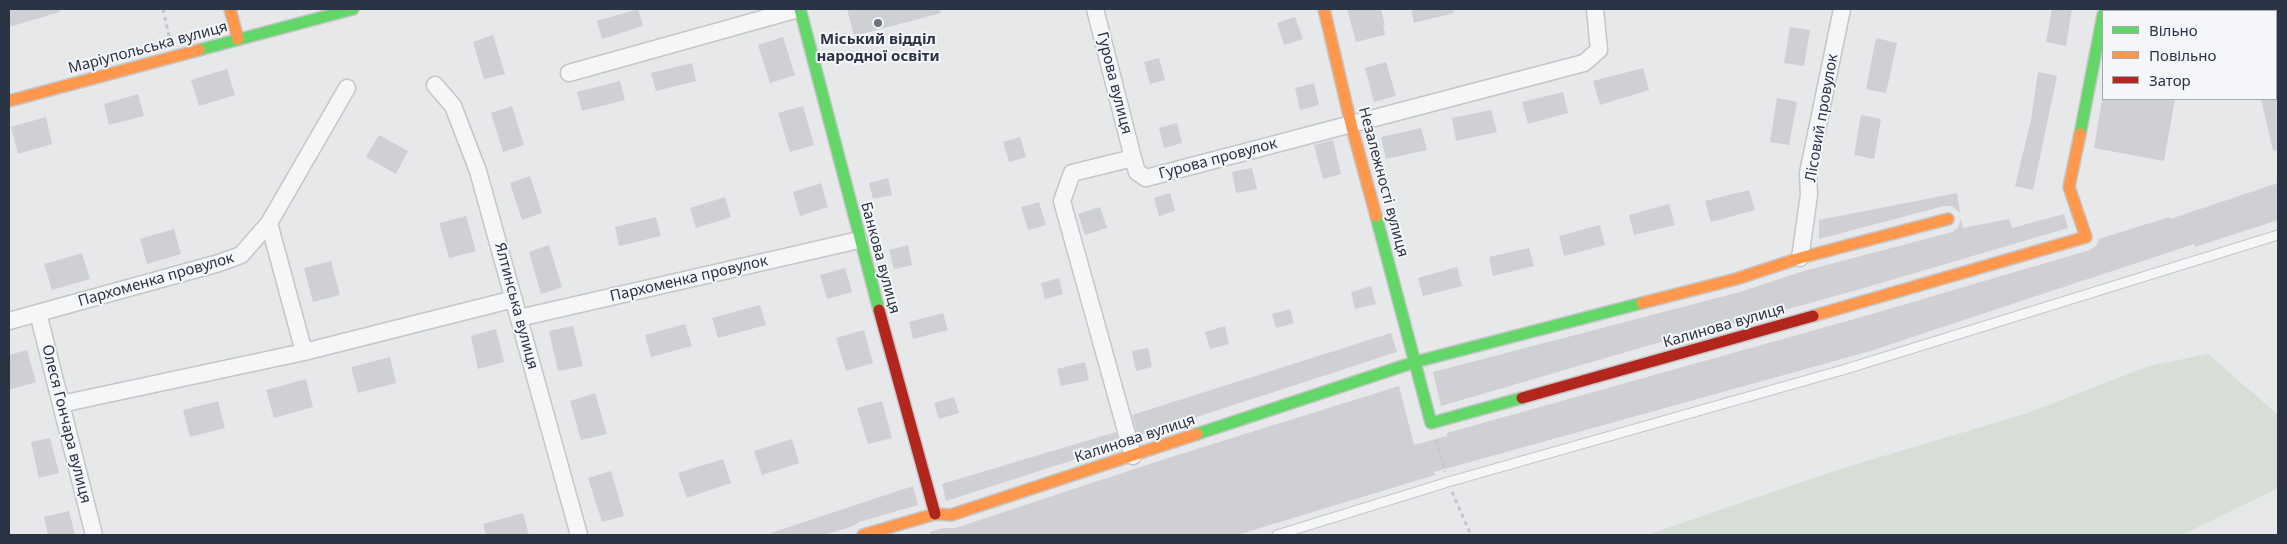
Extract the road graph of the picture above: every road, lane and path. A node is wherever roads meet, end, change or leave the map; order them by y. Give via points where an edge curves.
1 (163, 9) edge
2 (230, 9) edge
3 (353, 9) edge
4 (799, 9) edge
5 (1095, 9) edge
6 (1324, 9) edge
7 (1595, 9) edge
8 (1842, 9) edge
9 (2102, 20) edge
10 (238, 39) junction
11 (173, 56) junction
12 (570, 73) dead end
13 (435, 85) dead end
14 (347, 88) dead end
15 (9, 100) edge
16 (1352, 124) junction
17 (1133, 158) junction
18 (1948, 219) dead end
19 (269, 223) junction
20 (2278, 235) edge
21 (859, 240) junction
22 (1800, 258) junction
23 (514, 299) junction
24 (38, 313) junction
25 (519, 318) junction
26 (9, 321) edge
27 (304, 352) junction
28 (1415, 362) junction
29 (61, 404) junction
30 (1133, 456) junction
31 (935, 514) junction
32 (94, 535) edge
33 (579, 535) edge
34 (863, 535) edge
35 (1277, 535) edge

1 - 11 path
2 - 10 street
3 - 10 street, Маріупольська вулиця
4 - 12 street
4 - 21 street, Банкова вулиця
5 - 17 street, Гурова вулиця
6 - 16 street, Незалежності вулиця
7 - 16 street, Гурова провулок via 1599,50 1584,63
8 - 22 street, Лісовий провулок via 1808,173 1809,195
9 - 28 street, Калинова вулиця via 2069,187 2086,237 1431,423
10 - 11 street, Маріупольська вулиця
11 - 15 street, Маріупольська вулиця
13 - 23 street, Ялтинська вулиця via 453,106 478,170
14 - 19 street, Пархоменка провулок
16 - 17 street, Гурова провулок via 1146,178 1137,172
16 - 28 street, Незалежності вулиця
17 - 30 street via 1072,173 1062,201
18 - 22 street, Калинова вулиця
19 - 24 street, Пархоменка провулок via 241,255
19 - 27 street
20 - 35 lane via 1846,369 1448,482
21 - 25 street, Пархоменка провулок
21 - 31 street, Банкова вулиця
22 - 28 street, Калинова вулиця via 1736,279
23 - 25 street, Ялтинська вулиця
23 - 27 street
24 - 26 street, Пархоменка провулок
24 - 29 street, Олеся Гончара вулиця
25 - 33 street, Ялтинська вулиця
27 - 29 street
28 - 30 street, Калинова вулиця
29 - 32 street, Олеся Гончара вулиця
30 - 31 street, Калинова вулиця via 951,515
31 - 34 street, Калинова вулиця

